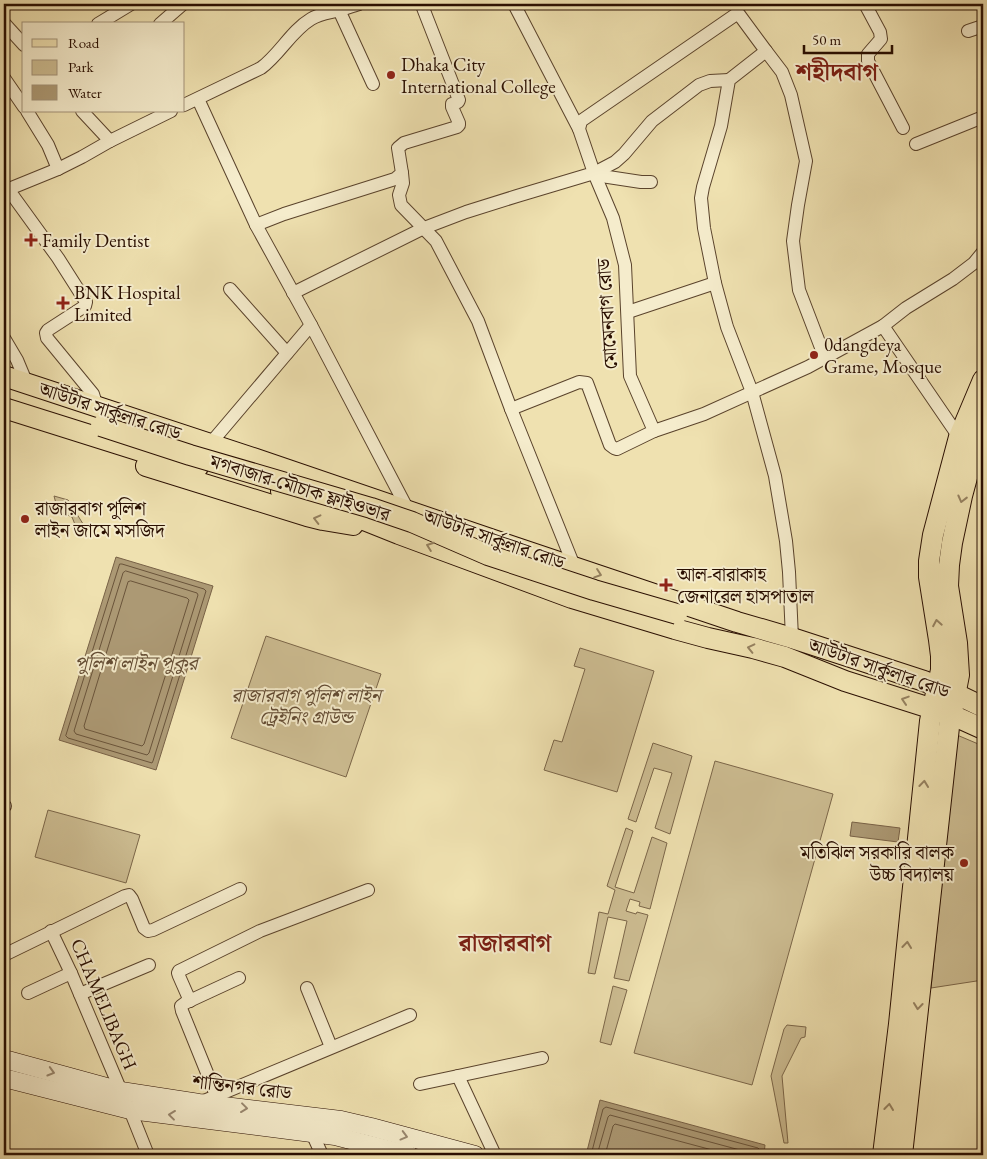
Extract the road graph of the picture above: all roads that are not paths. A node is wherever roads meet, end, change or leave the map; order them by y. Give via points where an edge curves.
1 (131, 4) edge
2 (183, 4) edge
3 (359, 4) edge
4 (514, 4) edge
5 (865, 4) edge
6 (425, 5) edge
7 (741, 8) edge
8 (318, 9) edge
9 (339, 10) junction
10 (101, 22) edge
11 (162, 22) edge
12 (4, 23) edge
13 (983, 26) edge
14 (968, 31) dead end
15 (22, 44) edge
16 (766, 51) junction
17 (4, 78) edge
18 (729, 80) junction
19 (373, 84) dead end
20 (198, 99) junction
21 (22, 104) edge
22 (185, 105) edge
23 (28, 112) edge
24 (169, 112) edge
25 (88, 113) edge
26 (983, 116) edge
27 (904, 128) dead end
28 (579, 129) junction
29 (110, 141) junction
30 (916, 144) dead end
31 (58, 169) junction
32 (402, 173) junction
33 (595, 174) junction
34 (651, 182) dead end
35 (6, 190) edge
36 (256, 225) junction
37 (424, 228) junction
38 (983, 252) edge
39 (715, 283) junction
40 (230, 289) dead end
41 (293, 293) junction
42 (628, 312) junction
43 (311, 325) junction
44 (883, 326) junction
45 (4, 338) edge
46 (287, 353) junction
47 (824, 358) junction
48 (4, 376) edge
49 (983, 380) edge
50 (4, 384) edge
51 (27, 384) junction
52 (752, 392) junction
53 (4, 397) edge
54 (89, 404) junction
55 (4, 408) edge
56 (511, 409) junction
57 (4, 418) edge
58 (983, 418) edge
59 (654, 431) junction
60 (959, 437) junction
61 (210, 444) junction
62 (408, 510) junction
63 (391, 531) junction
64 (574, 566) junction
65 (737, 622) junction
66 (792, 638) junction
67 (947, 690) junction
68 (983, 707) edge
69 (932, 709) junction
70 (952, 715) junction
71 (983, 729) edge
72 (240, 890) dead end
73 (368, 890) dead end
74 (52, 931) junction
75 (4, 955) edge
76 (149, 965) dead end
77 (71, 973) junction
78 (239, 978) dead end
79 (307, 988) dead end
80 (28, 993) dead end
81 (80, 994) junction
82 (190, 1001) junction
83 (410, 1015) dead end
84 (331, 1047) junction
85 (542, 1058) dead end
86 (4, 1059) edge
87 (458, 1076) junction
88 (4, 1078) edge
89 (420, 1084) dead end
90 (121, 1091) junction
91 (216, 1095) junction
92 (199, 1103) junction
93 (130, 1110) junction
94 (312, 1133) junction
95 (148, 1155) edge
96 (322, 1155) edge
97 (409, 1155) edge
98 (474, 1155) edge
99 (493, 1155) edge
100 (883, 1155) edge
101 (902, 1155) edge

1 - 10 street
2 - 11 street
3 - 9 street
4 - 28 street, মোমেনবাগ রোড
5 - 27 street via 881,40 868,54 868,61
6 - 32 street via 459,100 452,107 459,126 404,143 398,148
7 - 16 street
7 - 28 street via 581,121
8 - 9 street
8 - 20 street via 261,68
9 - 19 street
12 - 15 street
13 - 14 street
16 - 18 street
16 - 47 street via 782,72 791,95 806,160 793,241 799,290
17 - 21 street
18 - 33 street via 699,85 652,121 620,158
18 - 39 street via 702,198 704,228
20 - 22 street
20 - 36 street
23 - 31 street
24 - 29 street
25 - 29 street
26 - 30 street
28 - 33 street, মোমেনবাগ রোড
29 - 31 street
31 - 35 street
32 - 36 street via 396,179
32 - 37 street via 401,205
33 - 34 street
33 - 37 street via 466,212
33 - 42 street, মোমেনবাগ রোড via 613,218 625,265
35 - 54 street via 58,258 86,302 85,306 46,333 92,394
36 - 41 street
37 - 41 street
37 - 56 street via 436,241 478,320
38 - 44 street via 964,271
39 - 42 street
39 - 52 street
40 - 46 street
41 - 43 street
42 - 59 street, মোমেনবাগ রোড via 630,376
43 - 46 street
43 - 62 street
44 - 47 street
44 - 60 street
45 - 51 street
46 - 61 street
47 - 52 street
48 - 51 main road, আউটার সার্কুলার রোড
49 - 60 main road
50 - 54 main road, আউটার সার্কুলার রোড via 61,402
51 - 54 main road, আউটার সার্কুলার রোড
52 - 59 street via 704,414
52 - 66 street via 775,476 786,540
53 - 65 main road, মগবাজার-মৌচাক ফ্লাইওভার, bridge via 371,508 488,555 594,590 709,622
54 - 61 main road, আউটার সার্কুলার রোড
55 - 63 main road, মগবাজার-মৌচাক ফ্লাইওভার via 256,483
56 - 59 street, মোমেনবাগ রোড via 583,382 587,383 610,445 614,448
56 - 64 street
63 -> 57 main road, আউটার সার্কুলার রোড via 307,516 70,442
58 -> 67 main road via 962,496 949,565 948,586 959,675
67 -> 60 main road via 941,670 929,561
61 - 62 main road, আউটার সার্কুলার রোড
62 - 63 main road
62 - 64 main road, আউটার সার্কুলার রোড
69 -> 63 main road, আউটার সার্কুলার রোড via 845,681 785,657 699,636 572,598
64 -> 65 main road, আউটার সার্কুলার রোড
65 - 66 main road, আউটার সার্কুলার রোড
66 - 67 main road, আউটার সার্কুলার রোড
67 - 68 main road, আউটার সার্কুলার রোড
67 - 69 main road
67 - 70 main road
69 - 70 main road, আউটার সার্কুলার রোড
100 -> 69 main road
70 - 71 main road, আউটার সার্কুলার রোড
70 -> 101 main road
72 - 74 street, CHAMELIBAGH via 154,930 144,928 129,895
73 - 82 street via 260,931 179,970
74 - 75 street, CHAMELIBAGH
74 - 77 street, CHAMELIBAGH
76 - 81 street
77 - 80 street
77 - 81 street, CHAMELIBAGH
78 - 82 street
79 - 84 street
81 - 90 street, CHAMELIBAGH
82 - 91 street via 181,1008
83 - 84 street
84 - 91 street
85 - 87 street
86 -> 90 main road, শান্তিনগর রোড
87 - 89 street
87 - 99 street
88 - 93 main road, শান্তিনগর রোড
90 - 92 main road, শান্তিনগর রোড
91 - 92 street
92 -> 98 main road, শান্তিনগর রোড via 341,1120
94 -> 93 main road, শান্তিনগর রোড
93 - 95 street
94 - 96 street
94 - 97 main road, শান্তিনগর রোড

